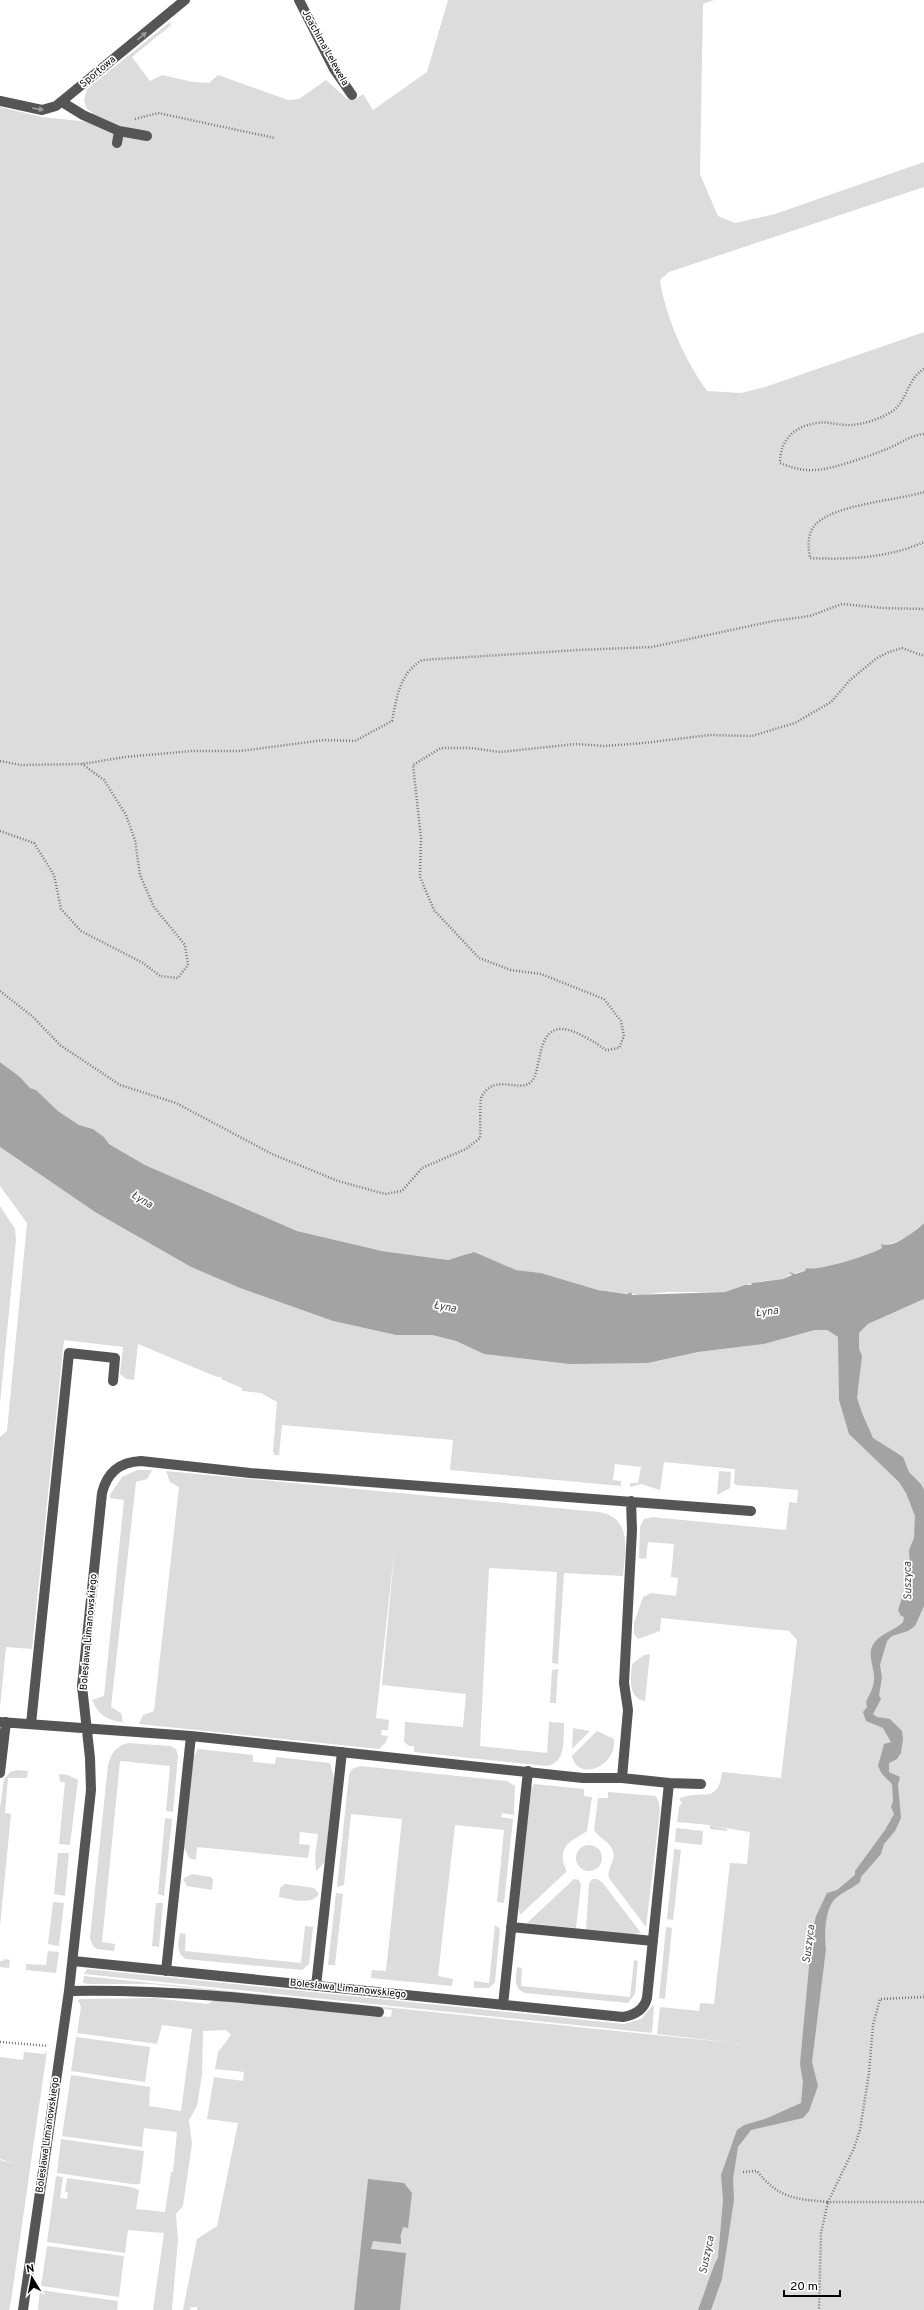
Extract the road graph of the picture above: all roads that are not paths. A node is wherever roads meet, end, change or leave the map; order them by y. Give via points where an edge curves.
1 (185, 0) edge
2 (299, 0) edge
3 (352, 95) dead end
4 (0, 101) edge
5 (62, 102) junction
6 (119, 131) junction
7 (147, 136) dead end
8 (117, 143) dead end
9 (113, 1381) dead end
10 (631, 1501) junction
11 (751, 1511) dead end
12 (3, 1722) edge
13 (31, 1724) junction
14 (87, 1728) junction
15 (191, 1736) junction
16 (342, 1752) junction
17 (528, 1771) junction
18 (0, 1773) edge
19 (622, 1778) junction
20 (669, 1783) junction
21 (701, 1784) dead end
22 (511, 1927) junction
23 (653, 1941) junction
24 (73, 1961) junction
25 (166, 1971) junction
26 (316, 1986) junction
27 (69, 1991) junction
28 (503, 2005) junction
29 (379, 2012) dead end
30 (23, 2310) edge

5 -> 1 street, Sportowa
2 - 3 street, Joachima Lelewela via 334,69
4 -> 5 street, Sportowa via 42,110
5 - 6 street via 83,115
6 - 7 street
6 - 8 street
9 - 13 street via 115,1358 69,1353
10 - 11 street, Bolesława Limanowskiego
10 - 14 street, Bolesława Limanowskiego via 250,1473 141,1461 126,1463 113,1471 105,1482 102,1493 82,1686
10 - 19 street via 632,1530 624,1683 628,1710
12 - 13 street
12 - 18 street
13 - 14 street
14 - 15 street
14 - 24 street, Bolesława Limanowskiego via 91,1790
15 - 16 street
15 - 25 street
16 - 17 street
16 - 26 street
17 - 19 street via 583,1778
17 - 22 street
19 - 20 street
20 - 21 street
20 - 23 street
22 - 23 street
22 - 28 street
23 - 28 street, Bolesława Limanowskiego via 646,2003 638,2012 623,2017
24 - 25 street, Bolesława Limanowskiego
24 - 27 street, Bolesława Limanowskiego
25 - 26 street, Bolesława Limanowskiego
26 - 28 street, Bolesława Limanowskiego
27 - 29 street via 150,1991 210,1995
27 - 30 street, Bolesława Limanowskiego

